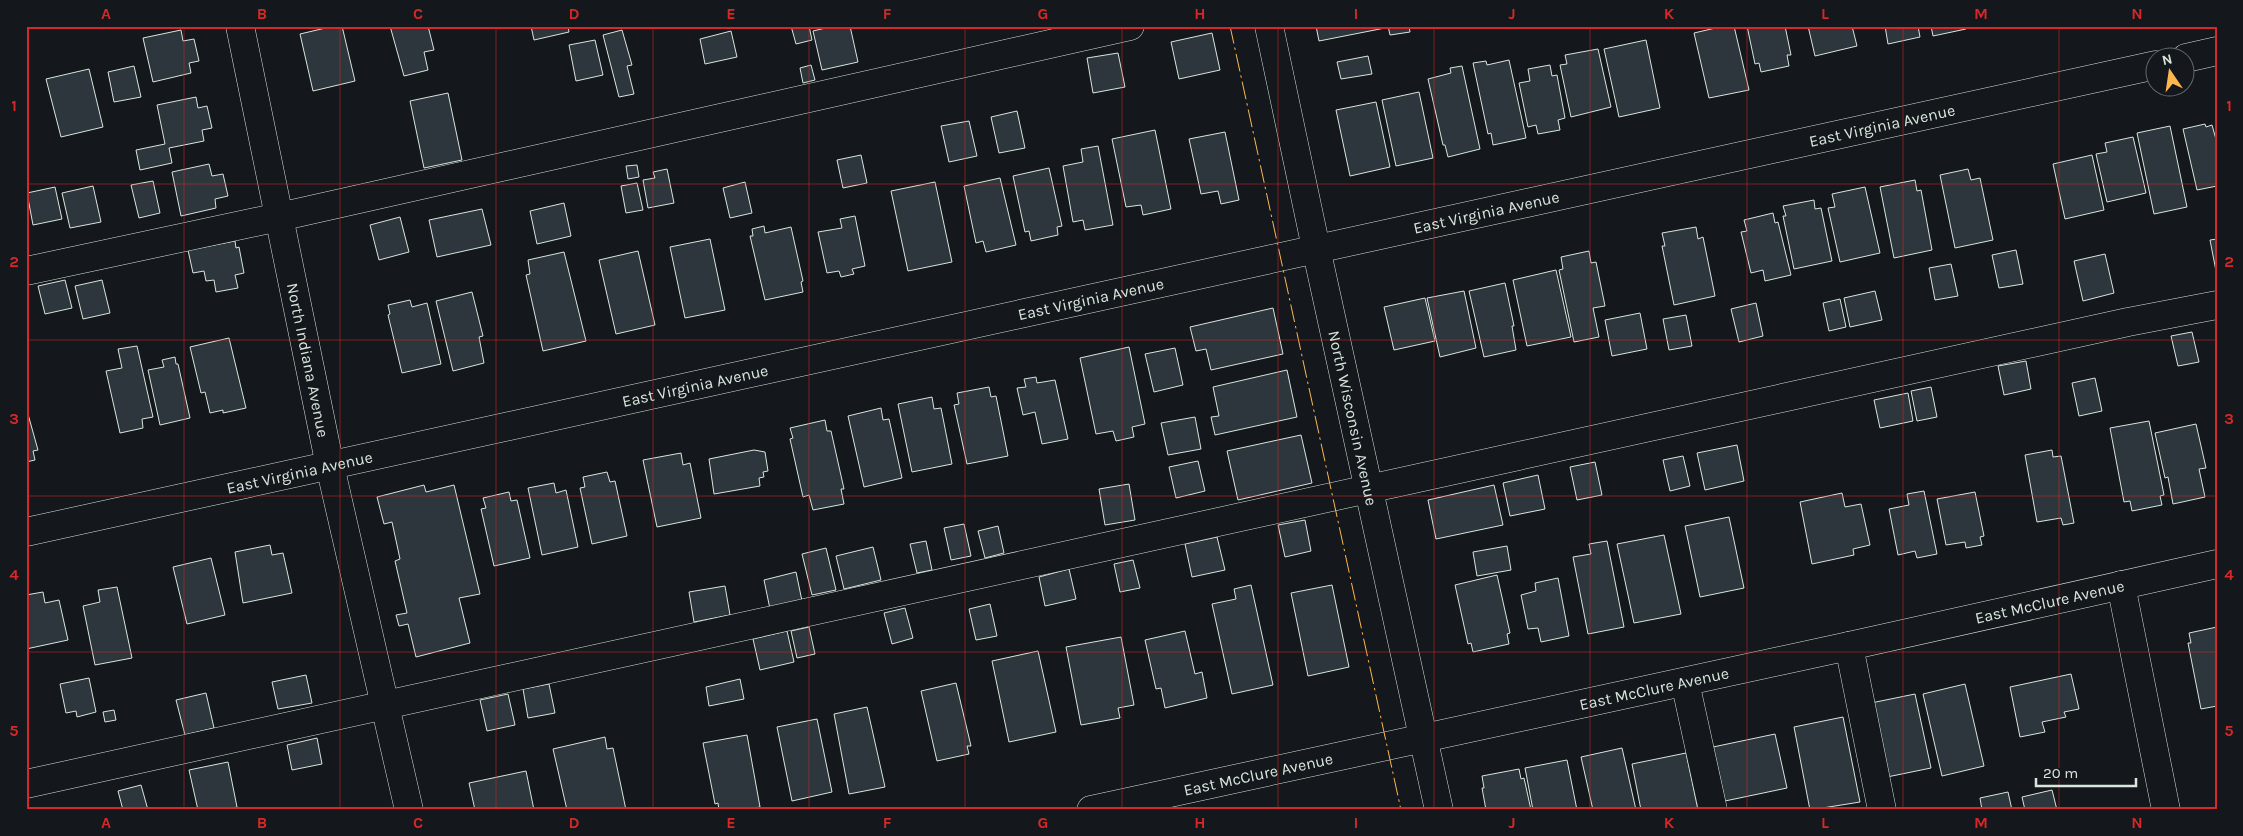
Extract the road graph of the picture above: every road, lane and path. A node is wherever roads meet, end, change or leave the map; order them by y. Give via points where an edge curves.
1 (240, 26) edge
2 (1130, 26) edge
3 (1269, 26) edge
4 (2217, 52) edge
5 (2196, 56) edge
6 (2146, 67) edge
7 (279, 217) junction
8 (1316, 248) junction
9 (26, 271) edge
10 (2217, 305) edge
11 (330, 466) junction
12 (1368, 490) junction
13 (26, 532) edge
14 (2217, 564) edge
15 (2121, 585) junction
16 (1848, 646) junction
17 (1685, 682) junction
18 (385, 707) junction
19 (1423, 736) junction
20 (26, 784) edge
21 (409, 810) edge
22 (1091, 810) edge
23 (1439, 810) edge
24 (1713, 810) edge
25 (1882, 810) edge
26 (2166, 810) edge

1 - 7 street, North Indiana Avenue
2 - 7 street
3 - 8 street, North Wisconsin Avenue
4 - 5 street
6 - 8 street, East Virginia Avenue
7 - 9 street
7 - 11 street, North Indiana Avenue
8 - 11 street, East Virginia Avenue
8 - 12 street, North Wisconsin Avenue
10 - 12 street
11 - 13 street, East Virginia Avenue
11 - 18 street, North Indiana Avenue
12 - 18 street
12 - 19 street, North Wisconsin Avenue
14 - 15 street, East McClure Avenue
15 - 16 street, East McClure Avenue
15 - 26 street
16 - 17 street, East McClure Avenue
16 - 25 street
17 - 19 street, East McClure Avenue
17 - 24 street
18 - 20 street
18 - 21 street, North Indiana Avenue
19 - 22 street, East McClure Avenue
19 - 23 street, North Wisconsin Avenue

